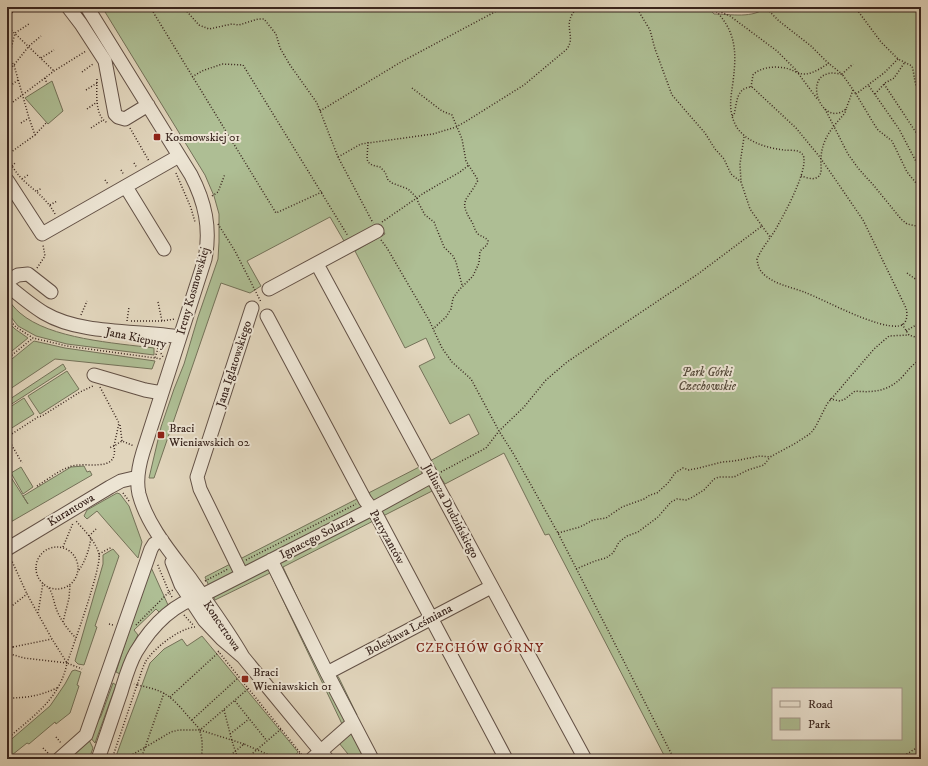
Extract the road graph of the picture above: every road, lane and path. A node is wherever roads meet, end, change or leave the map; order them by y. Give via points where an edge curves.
1 (68, 7) edge
2 (87, 7) edge
3 (150, 7) edge
4 (183, 7) edge
5 (504, 7) edge
6 (578, 7) edge
7 (636, 7) edge
8 (712, 7) edge
9 (765, 7) edge
10 (855, 7) edge
11 (714, 9) junction
12 (16, 10) dead end
13 (7, 16) edge
14 (29, 24) dead end
15 (7, 26) edge
16 (14, 33) junction
17 (41, 36) dead end
18 (29, 46) junction
19 (54, 50) dead end
20 (86, 51) dead end
21 (7, 56) edge
22 (40, 58) junction
23 (898, 59) junction
24 (98, 60) dead end
25 (906, 62) junction
26 (828, 63) junction
27 (853, 64) dead end
28 (14, 65) junction
29 (7, 70) edge
30 (54, 71) junction
31 (82, 72) dead end
32 (797, 72) junction
33 (842, 74) junction
34 (192, 77) junction
35 (45, 78) junction
36 (97, 78) dead end
37 (19, 80) junction
38 (97, 83) junction
39 (48, 84) dead end
40 (884, 84) junction
41 (869, 85) junction
42 (10, 86) dead end
43 (752, 87) junction
44 (412, 88) dead end
45 (86, 90) dead end
46 (853, 90) junction
47 (856, 94) junction
48 (875, 94) junction
49 (23, 95) junction
50 (921, 95) edge
51 (818, 100) junction
52 (13, 102) dead end
53 (97, 102) junction
54 (148, 106) junction
55 (87, 109) dead end
56 (825, 110) junction
57 (846, 110) junction
58 (320, 111) junction
59 (732, 116) junction
60 (29, 118) junction
61 (125, 119) junction
62 (103, 120) junction
63 (47, 122) dead end
64 (20, 123) dead end
65 (456, 126) junction
66 (834, 126) junction
67 (91, 128) dead end
68 (35, 135) junction
69 (744, 136) junction
70 (921, 140) edge
71 (368, 142) junction
72 (7, 156) edge
73 (179, 156) junction
74 (338, 157) junction
75 (821, 158) junction
76 (134, 163) dead end
77 (15, 164) dead end
78 (469, 165) junction
79 (12, 166) junction
80 (137, 168) dead end
81 (121, 170) dead end
82 (154, 170) junction
83 (921, 171) edge
84 (176, 172) dead end
85 (225, 174) dead end
86 (28, 175) dead end
87 (801, 176) junction
88 (22, 179) junction
89 (7, 180) edge
90 (105, 180) dead end
91 (125, 181) junction
92 (741, 182) junction
93 (108, 184) dead end
94 (42, 188) dead end
95 (921, 189) edge
96 (37, 191) junction
97 (322, 192) junction
98 (212, 196) dead end
99 (417, 198) junction
100 (57, 201) dead end
101 (50, 205) junction
102 (56, 214) dead end
103 (218, 224) dead end
104 (762, 226) junction
105 (921, 227) edge
106 (196, 228) dead end
107 (375, 230) junction
108 (770, 237) junction
109 (42, 243) dead end
110 (353, 244) junction
111 (164, 249) dead end
112 (7, 259) edge
113 (9, 263) junction
114 (7, 264) edge
115 (317, 264) junction
116 (36, 268) dead end
117 (907, 273) dead end
118 (13, 278) edge
119 (921, 282) edge
120 (7, 285) edge
121 (462, 285) junction
122 (51, 292) dead end
123 (263, 292) junction
124 (87, 300) dead end
125 (158, 302) dead end
126 (129, 307) dead end
127 (252, 308) joint
128 (75, 313) dead end
129 (179, 314) dead end
130 (81, 315) junction
131 (87, 316) dead end
132 (267, 316) dead end
133 (7, 317) edge
134 (921, 320) edge
135 (124, 321) dead end
136 (127, 321) junction
137 (162, 321) junction
138 (902, 324) junction
139 (433, 329) junction
140 (906, 331) junction
141 (909, 335) junction
142 (33, 338) junction
143 (921, 339) edge
144 (178, 342) junction
145 (155, 358) junction
146 (7, 359) edge
147 (921, 359) edge
148 (94, 375) dead end
149 (162, 393) junction
150 (830, 399) junction
151 (119, 423) junction
152 (499, 431) junction
153 (7, 437) edge
154 (122, 441) junction
155 (114, 446) junction
156 (134, 446) dead end
157 (109, 448) dead end
158 (770, 457) junction
159 (22, 463) dead end
160 (432, 476) junction
161 (138, 477) junction
162 (37, 486) dead end
163 (122, 491) dead end
164 (127, 498) dead end
165 (368, 504) junction
166 (76, 521) dead end
167 (73, 523) dead end
168 (96, 529) dead end
169 (558, 533) junction
170 (90, 537) junction
171 (164, 543) junction
172 (63, 547) junction
173 (112, 547) dead end
174 (8, 553) edge
175 (99, 554) junction
176 (156, 560) dead end
177 (271, 560) junction
178 (576, 569) junction
179 (79, 570) junction
180 (240, 570) junction
181 (200, 579) dead end
182 (43, 583) junction
183 (70, 584) junction
184 (491, 587) junction
185 (49, 588) junction
186 (27, 594) junction
187 (195, 599) junction
188 (8, 609) dead end
189 (38, 613) junction
190 (431, 619) junction
191 (63, 622) junction
192 (123, 628) junction
193 (200, 630) dead end
194 (52, 638) junction
195 (76, 638) junction
196 (7, 640) edge
197 (214, 646) dead end
198 (7, 647) edge
199 (13, 647) junction
200 (7, 652) edge
201 (219, 652) junction
202 (67, 663) junction
203 (82, 669) dead end
204 (327, 674) junction
205 (239, 676) junction
206 (59, 687) junction
207 (249, 688) junction
208 (164, 693) junction
209 (170, 697) junction
210 (7, 698) edge
211 (235, 701) junction
212 (224, 710) junction
213 (249, 719) junction
214 (192, 720) junction
215 (354, 723) junction
216 (281, 728) junction
217 (200, 730) junction
218 (230, 734) junction
219 (7, 738) edge
220 (232, 741) junction
221 (267, 741) junction
222 (244, 744) junction
223 (921, 745) edge
224 (146, 746) junction
225 (44, 748) dead end
226 (256, 750) junction
227 (236, 751) junction
228 (300, 752) junction
229 (53, 756) edge
230 (315, 756) edge
231 (112, 758) dead end
232 (98, 759) edge
233 (115, 759) edge
234 (125, 759) edge
235 (141, 759) edge
236 (201, 759) edge
237 (226, 759) edge
238 (238, 759) edge
239 (246, 759) edge
240 (278, 759) edge
241 (292, 759) edge
242 (340, 759) edge
243 (348, 759) edge
244 (372, 759) edge
245 (506, 759) edge
246 (585, 759) edge
247 (674, 759) edge
248 (899, 759) edge

1 - 61 street via 105,61 115,114
2 - 54 street, Ireny Kosmowskiej
3 - 34 path
4 - 58 path via 199,25 209,29 264,19 276,34 280,48
5 - 58 path via 401,62
6 - 65 path via 570,17 570,41 567,49 524,85
7 - 92 path via 650,30 672,95 705,133 731,174
8 - 11 path
9 - 26 path
10 - 23 path
11 - 32 path via 730,16 770,45
11 - 59 path via 726,23 734,41 730,106
12 - 13 path
14 - 16 path
15 - 16 path
16 - 18 path
16 - 21 path
17 - 18 path
18 - 22 path
18 - 28 path
19 - 22 path
20 - 30 path
21 - 28 path
22 - 30 path
23 - 25 path
23 - 41 path
24 - 31 path
25 - 40 path via 894,78
25 - 50 path via 912,66 916,76 915,84
26 - 32 path via 810,73
26 - 33 path
27 - 33 path
28 - 29 path
28 - 37 path
30 - 35 path
32 - 43 path via 786,68 764,69 753,75
32 - 51 path
33 - 46 path
33 - 51 path via 827,73 819,79
34 - 97 path via 222,64 243,65
34 - 97 path via 276,213
35 - 39 path
35 - 49 path
36 - 38 path
37 - 42 path
37 - 49 path
38 - 45 path
38 - 53 path
40 - 48 path
40 - 70 path
41 - 47 path
41 - 48 path
43 - 59 path via 745,88 738,94
43 - 75 path via 796,128
44 - 65 path via 450,114
46 - 47 path
46 - 57 path
47 - 95 path via 878,130 892,141 907,172
48 - 83 path via 899,129
49 - 52 path
49 - 60 path
51 - 56 path
53 - 55 path
53 - 62 path
54 - 61 street
54 - 73 street, Ireny Kosmowskiej
56 - 57 path via 836,114
56 - 66 path
57 - 66 path
58 - 74 path
59 - 69 path via 738,130
60 - 64 path
60 - 68 path
61 - 62 path via 116,124
61 - 82 path
62 - 67 path
63 - 68 path
65 - 71 path via 433,134
65 - 78 path
66 - 75 path via 824,141
66 - 105 path via 854,164 901,220
68 - 72 path
69 - 87 path via 770,147 801,153 804,160
69 - 92 path via 740,164
71 - 74 path
71 - 99 path via 368,162 385,172 388,180 408,190
72 - 79 path
73 - 82 street
73 - 144 street, Ireny Kosmowskiej via 199,192 208,232 202,268
74 - 107 path
75 - 87 path via 821,173 818,177 813,179
75 - 138 path via 863,220 904,302 907,318
76 - 80 path
77 - 79 path
78 - 99 path
78 - 121 path via 478,180 465,201 465,209 477,232 486,238 488,243 480,251 479,263 473,276
79 - 88 path
81 - 91 path
82 - 91 street
84 - 106 path via 192,208
85 - 98 path via 218,192
86 - 88 path
87 - 108 path via 778,226
88 - 96 path
89 - 91 street via 42,234
90 - 93 path
91 - 111 street
92 - 104 path via 750,209
94 - 96 path
96 - 101 path
97 - 110 path
99 - 107 path
99 - 121 path via 425,215 434,222 444,247 453,256
100 - 101 path
101 - 102 path
103 - 123 path
104 - 108 path
104 - 152 path via 698,274 568,362 546,380 524,407
107 - 110 street
107 - 139 path
108 - 138 path via 757,259 759,269 768,278 876,322 899,326
109 - 116 path via 45,256
110 - 115 street
112 - 113 path
113 - 114 path
113 - 118 path
115 - 123 street
115 - 160 street, Juliusza Dudzińskiego
117 - 119 path
118 - 122 street via 28,274
120 - 144 street, Jana Kiepury via 45,314 73,324 125,338
121 - 139 path via 453,298 449,313
123 - 127 path
124 - 130 path
125 - 137 path
126 - 136 path
127 - 180 street, Jana Iglatowskiego via 197,477 200,489
128 - 130 path
129 - 137 path via 175,319
130 - 131 path
132 - 165 street, Partyzantów
133 - 142 path via 16,327
134 - 140 path
135 - 136 path
136 - 137 path
138 - 140 path
139 - 152 path via 450,360 470,379
140 - 141 path
141 - 143 path
141 - 150 path via 887,337 871,351
142 - 145 path via 67,346
142 - 146 path
144 - 149 street, Ireny Kosmowskiej
145 - 145 path via 164,360 158,348 157,353
147 - 150 path via 908,368 898,381 884,390 870,393 854,391 840,401
148 - 149 street
149 - 161 street, Ireny Kosmowskiej via 143,452
150 - 158 path via 811,433
151 - 153 path via 98,384 80,392
151 - 154 path
151 - 155 path
152 - 160 path via 486,448
152 - 169 path
153 - 159 path
154 - 155 path
154 - 156 path
155 - 157 path
155 - 162 path via 113,458 107,464 70,466
158 - 169 path via 760,456 722,462 689,470 683,468 657,493 624,506 606,518 591,520 578,528
158 - 178 path via 764,465 734,477 714,478 695,497 670,502 661,515 619,542 613,553 606,558
160 - 165 street, Ignacego Solarza
160 - 184 street, Juliusza Dudzińskiego
161 - 171 street, Ireny Kosmowskiej via 143,505
161 - 174 street, Kurantowa via 110,487
163 - 164 path
165 - 177 street, Ignacego Solarza
165 - 180 path
165 - 190 street, Partyzantów via 377,516
166 - 170 path
167 - 172 path
168 - 170 path
169 - 178 path
170 - 175 path
170 - 179 path via 89,549
171 - 187 street, Ireny Kosmowskiej
171 - 192 street via 154,544 151,549
172 - 179 path via 75,555
172 - 182 path via 48,548 36,561 36,570
173 - 175 path
174 - 186 path
175 - 195 path via 96,573
176 - 192 path via 169,592 131,630
177 - 180 street, Ignacego Solarza
177 - 204 street
178 - 247 path
179 - 183 path
180 - 181 path via 205,581
180 - 187 street, Ignacego Solarza
182 - 185 path
182 - 189 path
183 - 185 path via 56,590
183 - 191 path
184 - 190 street, Bolesława Leśmiana
184 - 246 street, Juliusza Dudzińskiego
185 - 191 path
186 - 188 path
186 - 189 path
187 - 230 street, Koncertowa via 204,620 242,657
187 - 232 street, Ignacego Solarza via 142,644 134,657
189 - 194 path
190 - 204 street, Bolesława Leśmiana
190 - 245 street, Partyzantów
191 - 195 path
192 - 229 street via 86,735
193 - 208 path via 194,626 181,632 163,643 146,661 137,685
194 - 199 path
194 - 202 path
195 - 202 path
196 - 199 path
197 - 201 path
198 - 199 path
200 - 202 path via 24,658
201 - 205 path
201 - 209 path
202 - 203 path
202 - 206 path
204 - 215 street
205 - 207 path
205 - 214 path
206 - 210 path via 46,694 27,698
206 - 219 path via 42,708
207 - 211 path
207 - 216 path
208 - 209 path
208 - 224 path
209 - 214 path
211 - 212 path
211 - 213 path
212 - 217 path
212 - 218 path
213 - 218 path
213 - 221 path
214 - 217 path
215 - 230 street
215 - 244 street
216 - 221 path
216 - 228 path
217 - 220 path
217 - 224 path via 171,732
217 - 236 path
218 - 220 path
220 - 222 path
220 - 227 path
221 - 226 path
222 - 226 path
222 - 227 path
223 - 248 path
224 - 234 path
224 - 235 path
225 - 229 path
226 - 239 path
226 - 240 path
227 - 237 path
227 - 238 path
228 - 230 path
228 - 241 path
231 - 233 path
242 - 243 path via 344,755

